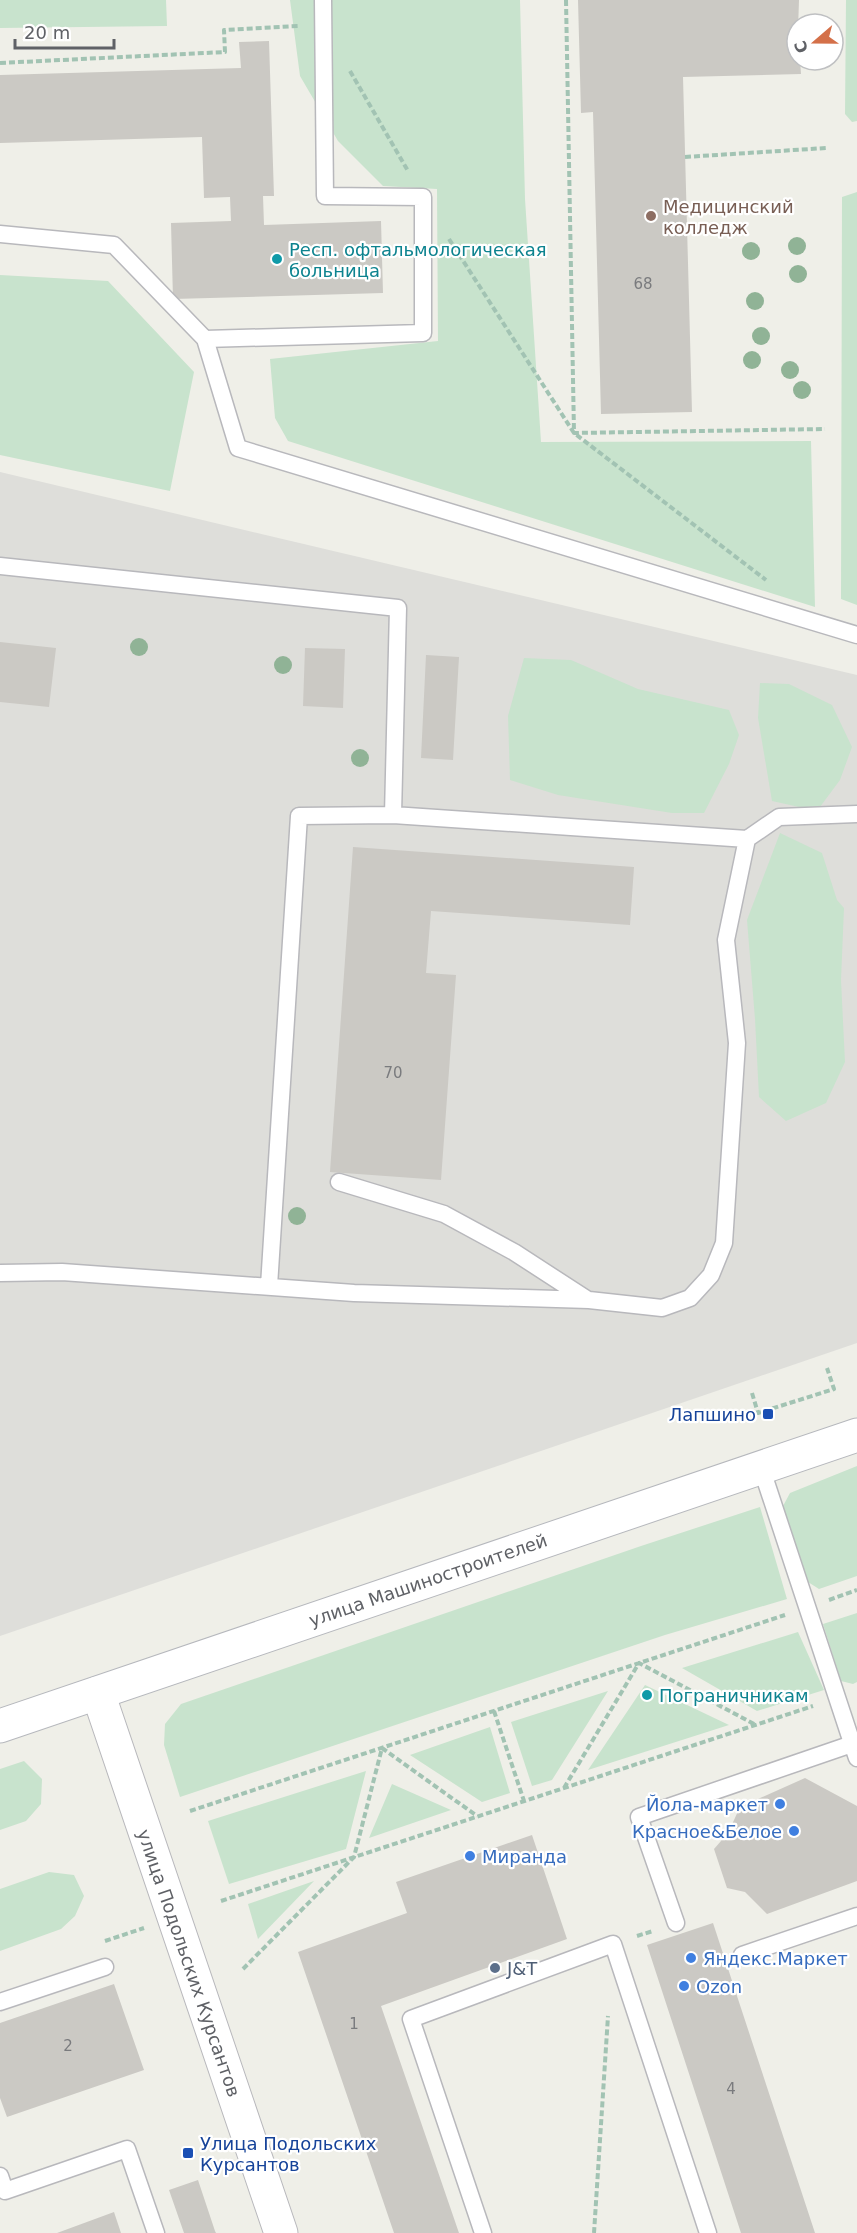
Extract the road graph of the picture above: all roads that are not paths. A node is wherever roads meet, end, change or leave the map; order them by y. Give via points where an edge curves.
1 (323, 0) edge
2 (0, 234) edge
3 (205, 339) junction
4 (0, 566) edge
5 (857, 635) edge
6 (393, 814) junction
7 (857, 814) edge
8 (747, 839) junction
9 (339, 1182) dead end
10 (0, 1273) edge
11 (269, 1286) junction
12 (589, 1300) junction
13 (857, 1435) edge
14 (760, 1467) junction
15 (98, 1692) junction
16 (0, 1726) edge
17 (855, 1751) edge
18 (857, 1916) edge
19 (676, 1923) road end
20 (742, 1954) dead end
21 (105, 1967) dead end
22 (0, 2002) edge
23 (0, 2176) edge
24 (156, 2233) edge
25 (281, 2233) edge
26 (483, 2233) edge
27 (708, 2233) edge

1 - 3 lane via 325,196 423,197 423,333
2 - 3 lane via 114,245
3 - 5 lane via 238,448
4 - 6 lane via 398,608
6 - 8 lane
6 - 11 lane via 299,816
7 - 8 lane via 779,817
8 - 12 lane via 726,940 737,1042 724,1243 711,1275 690,1298 662,1308
9 - 12 lane via 444,1214 514,1251
10 - 11 lane via 62,1272
11 - 12 lane via 354,1293
13 - 14 main road, улица Машиностроителей
14 - 15 main road, улица Машиностроителей
14 - 17 lane
15 - 16 main road, улица Машиностроителей
15 - 25 main road, улица Подольских Курсантов
17 - 19 lane via 639,1817
18 - 20 lane
21 - 22 lane
23 - 24 lane via 5,2192 127,2149
26 - 27 lane via 411,2019 613,1944

